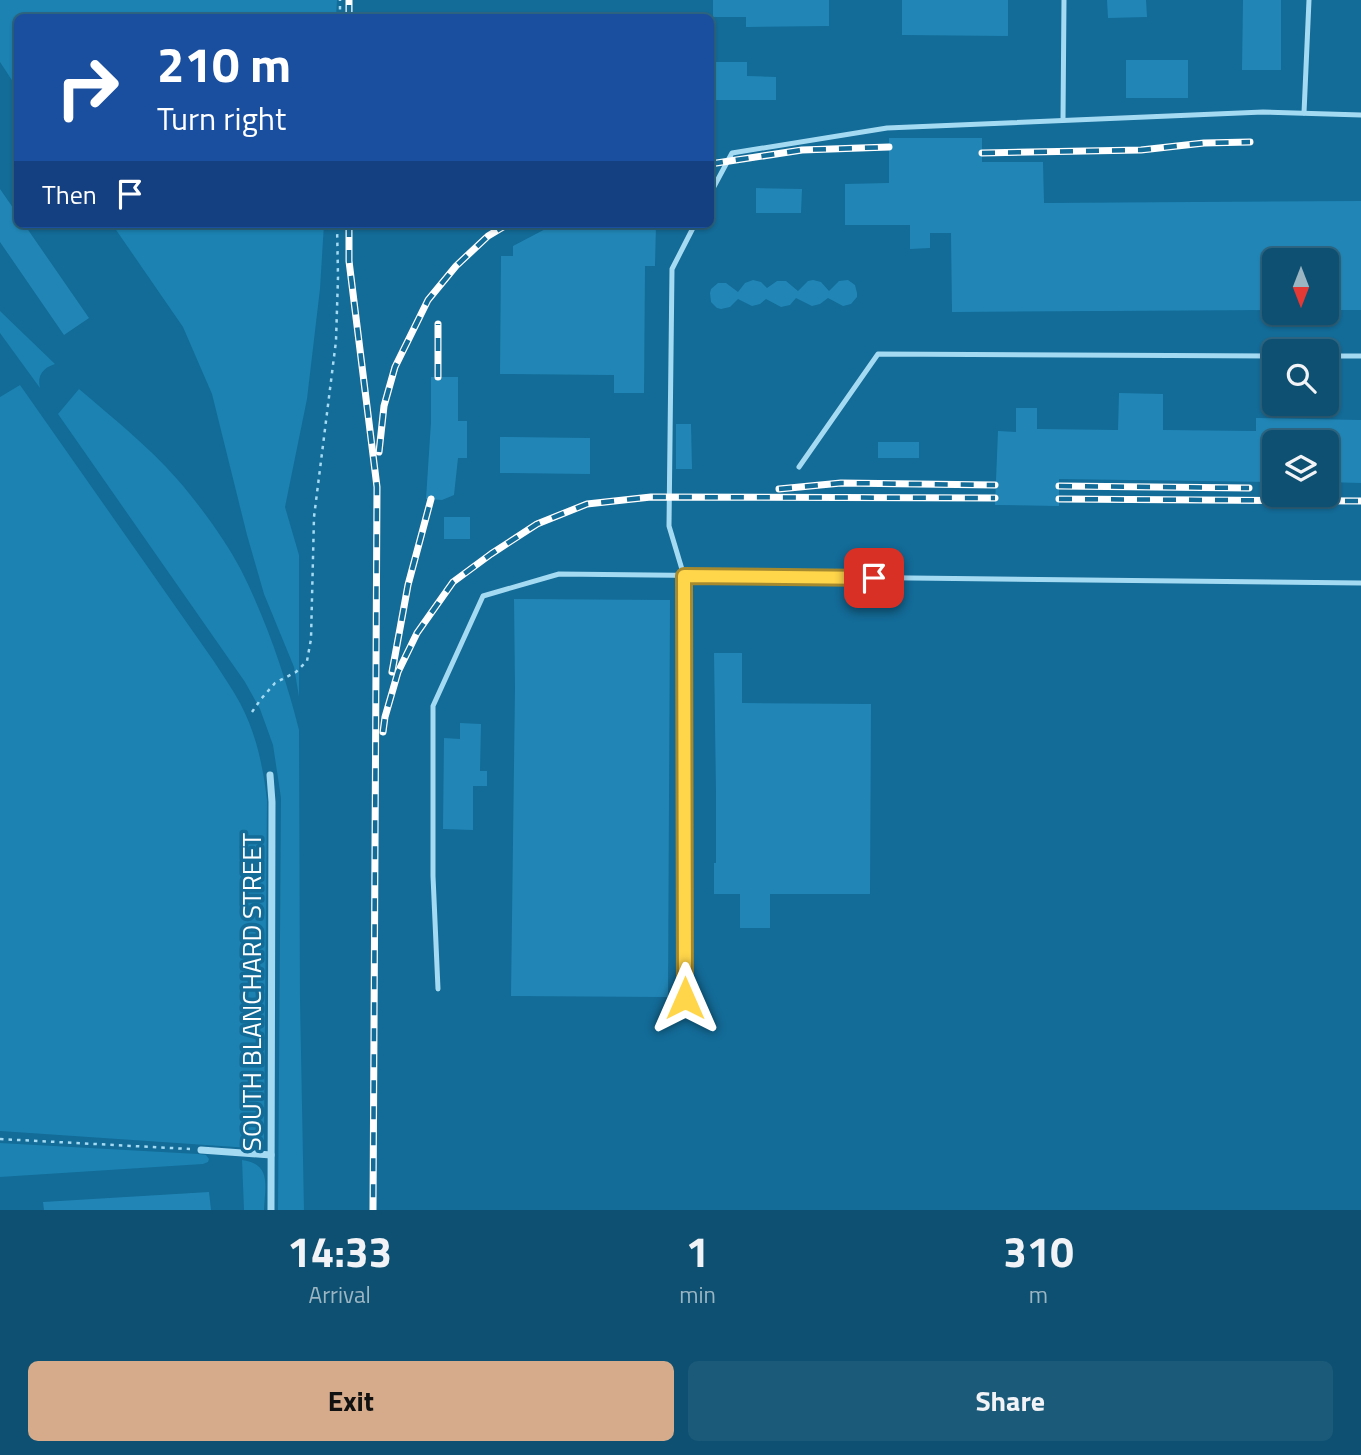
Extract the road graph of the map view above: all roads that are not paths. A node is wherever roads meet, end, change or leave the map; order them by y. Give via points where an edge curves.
1 (1064, 0) edge
2 (1309, 0) edge
3 (1304, 113) junction
4 (1361, 115) edge
5 (1063, 120) junction
6 (714, 187) edge
7 (693, 228) edge
8 (1262, 356) edge
9 (1339, 356) edge
10 (1361, 356) edge
11 (799, 467) dead end
12 (684, 576) junction
13 (1361, 583) edge
14 (270, 775) dead end
15 (438, 989) dead end
16 (685, 998) dead end
17 (201, 1150) road end
18 (271, 1155) junction
19 (271, 1210) edge

1 - 5 lane
2 - 3 lane
3 - 4 lane
3 - 5 lane
5 - 6 lane via 887,128 732,153
7 - 12 lane via 672,269 669,526
8 - 11 lane via 878,354
9 - 10 lane
12 - 13 lane
12 - 15 lane via 559,574 483,596 433,706
12 - 16 lane
14 - 18 street, SOUTH BLANCHARD STREET
17 - 18 street
18 - 19 street, SOUTH BLANCHARD STREET

